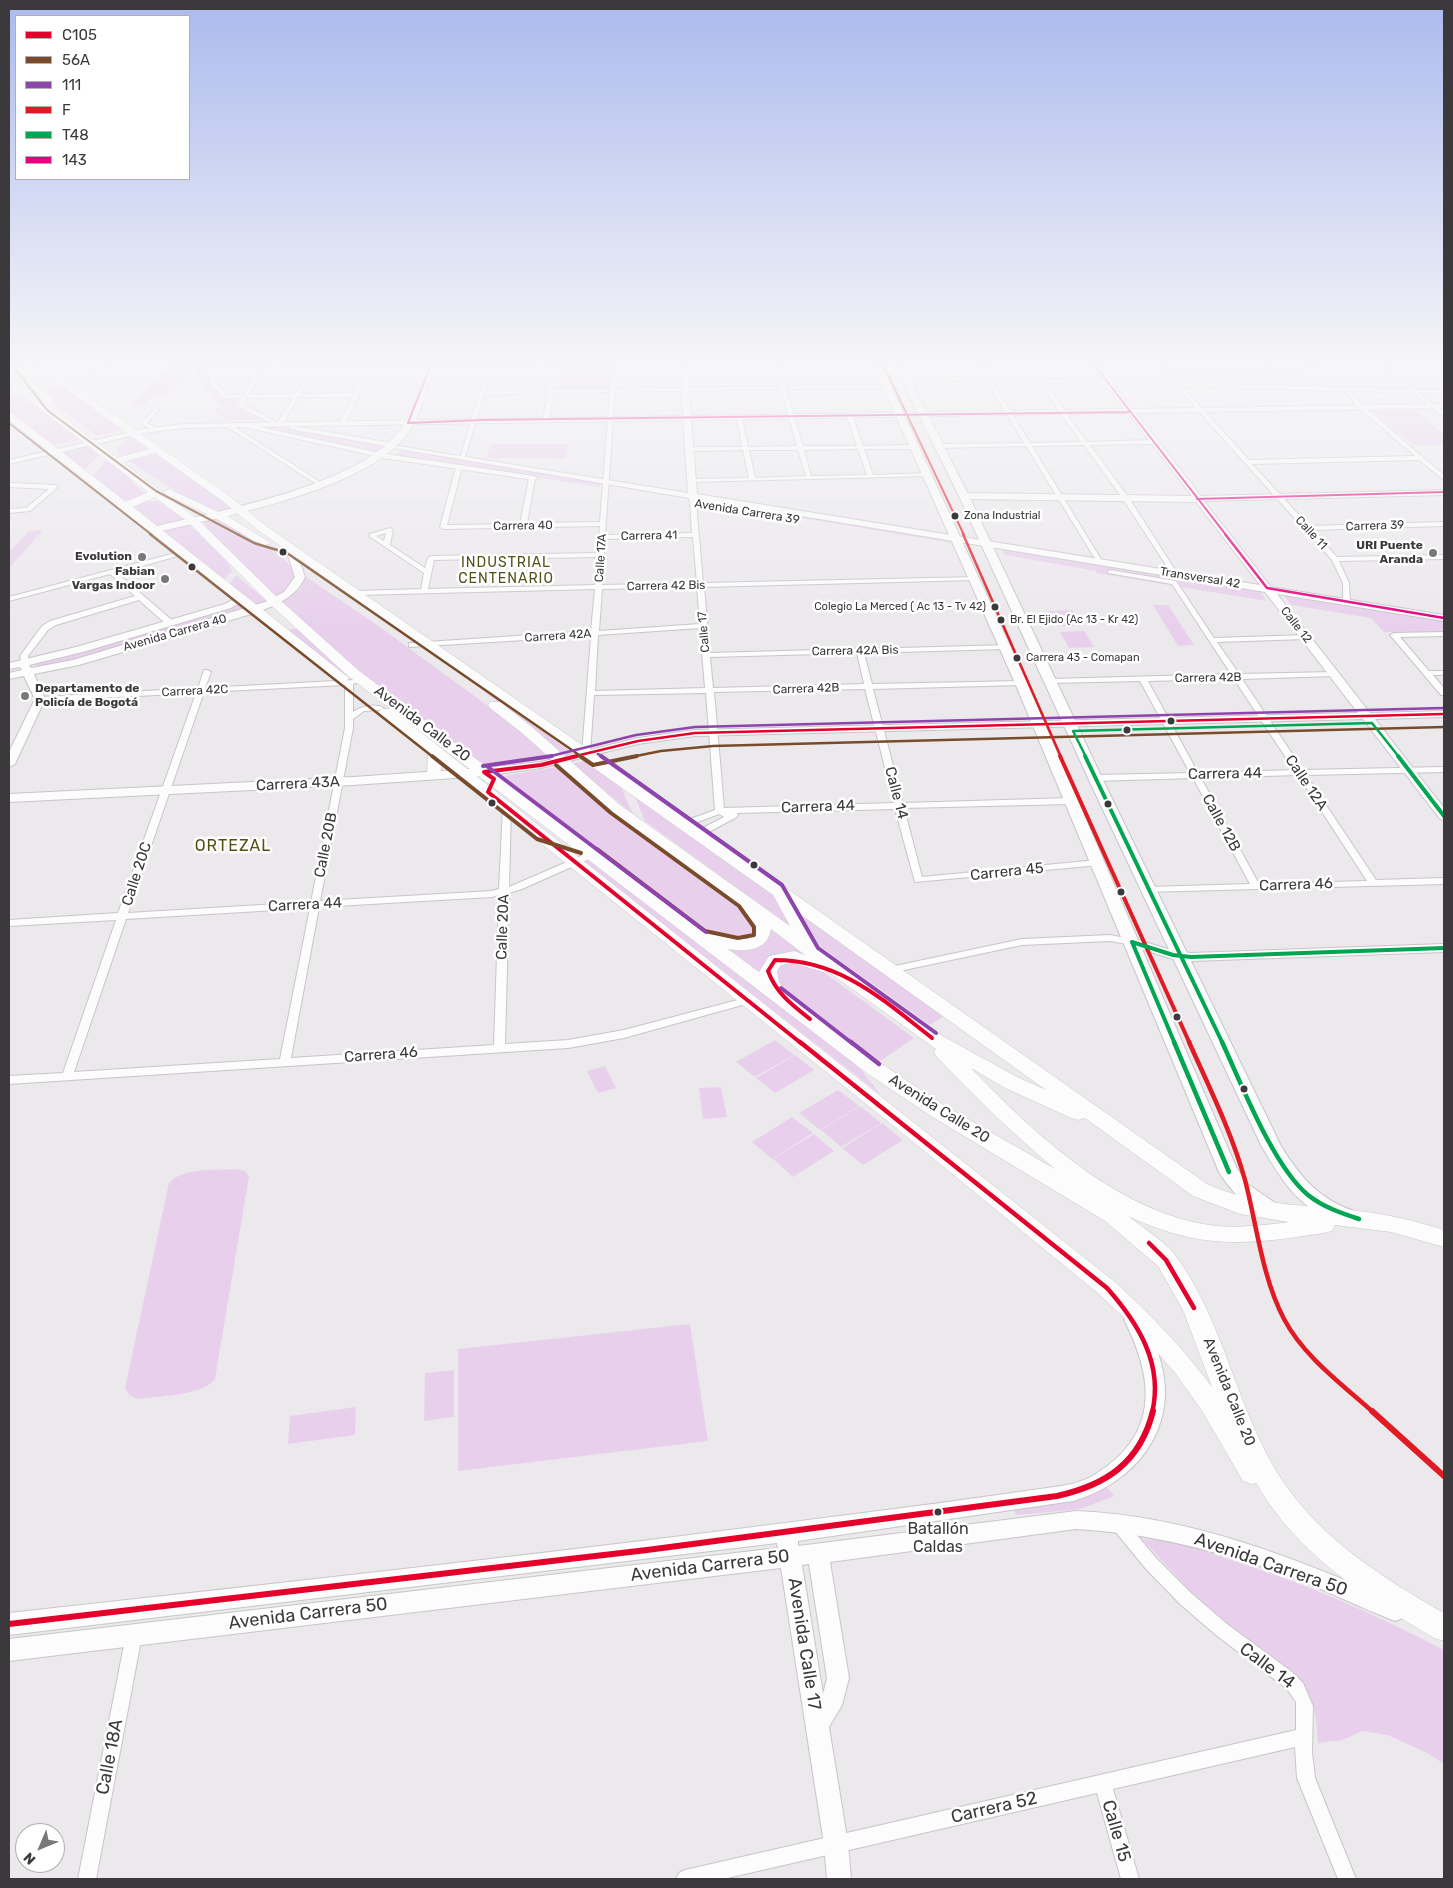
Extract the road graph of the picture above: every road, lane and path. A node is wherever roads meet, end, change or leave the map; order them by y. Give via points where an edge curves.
1 (54, 450) joint
2 (104, 450) edge
3 (107, 450) edge
4 (157, 450) joint
5 (266, 450) edge
6 (359, 450) edge
7 (390, 450) edge
8 (420, 450) edge
9 (464, 450) edge
10 (609, 450) edge
11 (688, 450) edge
12 (744, 450) edge
13 (802, 450) edge
14 (862, 450) edge
15 (916, 450) edge
16 (940, 450) edge
17 (1032, 450) edge
18 (1089, 450) edge
19 (1159, 450) edge
20 (1235, 450) edge
21 (1412, 450) edge
22 (383, 455) junction
23 (462, 457) junction
24 (1421, 458) junction
25 (120, 459) junction
26 (9, 460) edge
27 (1246, 462) junction
28 (459, 467) junction
29 (928, 475) junction
30 (870, 476) junction
31 (532, 478) junction
32 (809, 478) junction
33 (1444, 478) edge
34 (752, 479) junction
35 (692, 481) junction
36 (320, 484) junction
37 (9, 485) edge
38 (606, 485) junction
39 (155, 492) junction
40 (1444, 492) edge
41 (964, 496) junction
42 (1060, 497) junction
43 (1278, 497) junction
44 (1126, 498) junction
45 (693, 499) junction
46 (1197, 499) junction
47 (124, 507) junction
48 (239, 509) junction
49 (9, 511) edge
50 (214, 514) junction
51 (192, 520) junction
52 (603, 524) junction
53 (1444, 524) edge
54 (523, 526) junction
55 (1306, 528) junction
56 (154, 530) junction
57 (696, 535) junction
58 (602, 537) junction
59 (257, 538) junction
60 (958, 542) junction
61 (986, 543) junction
62 (387, 545) dead end
63 (290, 547) junction
64 (183, 553) junction
65 (601, 555) junction
66 (1444, 557) edge
67 (1336, 559) junction
68 (234, 561) junction
69 (1099, 561) junction
70 (298, 566) junction
71 (112, 572) junction
72 (427, 572) junction
73 (1110, 572) dead end
74 (325, 578) junction
75 (974, 578) junction
76 (1174, 578) junction
77 (225, 586) junction
78 (700, 586) junction
79 (598, 588) junction
80 (1267, 588) junction
81 (424, 591) junction
82 (358, 593) junction
83 (140, 597) junction
84 (9, 599) edge
85 (241, 599) junction
86 (1346, 601) junction
87 (274, 602) junction
88 (255, 610) junction
89 (1444, 618) edge
90 (170, 623) junction
91 (300, 624) junction
92 (703, 626) junction
93 (282, 630) junction
94 (595, 633) junction
95 (1444, 634) edge
96 (1305, 637) junction
97 (1211, 640) junction
98 (430, 644) junction
99 (412, 645) junction
100 (1004, 646) junction
101 (860, 650) junction
102 (706, 653) junction
103 (17, 666) edge
104 (207, 672) dead end
105 (1427, 673) junction
106 (1444, 673) edge
107 (1334, 674) junction
108 (9, 676) edge
109 (1236, 678) junction
110 (462, 680) junction
111 (481, 680) junction
112 (1143, 680) junction
113 (1051, 681) junction
114 (356, 682) junction
115 (1021, 683) junction
116 (869, 687) junction
117 (200, 691) junction
118 (708, 691) junction
119 (590, 693) junction
120 (1444, 693) edge
121 (40, 699) junction
122 (380, 708) junction
123 (1444, 714) edge
124 (351, 716) junction
125 (1369, 719) junction
126 (1444, 721) edge
127 (1264, 722) junction
128 (1168, 724) junction
129 (1072, 728) junction
130 (1040, 729) junction
131 (880, 732) junction
132 (712, 736) junction
133 (436, 752) junction
134 (590, 756) junction
135 (563, 760) junction
136 (9, 764) edge
137 (1444, 769) edge
138 (1408, 770) junction
139 (1299, 772) junction
140 (464, 773) junction
141 (434, 775) junction
142 (1195, 775) junction
143 (1095, 778) junction
144 (489, 781) junction
145 (339, 782) junction
146 (626, 782) junction
147 (165, 790) junction
148 (9, 798) edge
149 (1071, 801) junction
150 (900, 805) junction
151 (507, 807) junction
152 (746, 810) junction
153 (720, 811) junction
154 (1444, 816) edge
155 (729, 817) junction
156 (685, 824) junction
157 (645, 829) junction
158 (698, 834) junction
159 (584, 854) junction
160 (1097, 863) junction
161 (918, 880) joint
162 (1444, 881) edge
163 (1373, 883) junction
164 (1256, 887) junction
165 (778, 890) junction
166 (1148, 890) junction
167 (504, 892) junction
168 (744, 902) junction
169 (315, 905) junction
170 (123, 916) junction
171 (9, 923) edge
172 (702, 937) junction
173 (1132, 942) junction
174 (1444, 948) edge
175 (813, 952) junction
176 (1180, 956) junction
177 (890, 970) junction
178 (856, 984) junction
179 (777, 993) junction
180 (749, 1000) junction
181 (932, 1038) junction
182 (499, 1047) junction
183 (852, 1051) junction
184 (284, 1061) junction
185 (67, 1076) junction
186 (9, 1080) edge
187 (914, 1131) junction
188 (1152, 1156) junction
189 (1281, 1214) junction
190 (1365, 1220) junction
191 (1444, 1239) edge
192 (1107, 1288) junction
193 (1155, 1403) joint
194 (1117, 1522) junction
195 (786, 1533) junction
196 (818, 1553) junction
197 (790, 1556) junction
198 (1398, 1612) junction
199 (9, 1624) edge
200 (1444, 1630) edge
201 (134, 1635) junction
202 (9, 1650) edge
203 (818, 1725) junction
204 (1304, 1736) junction
205 (1103, 1783) junction
206 (836, 1844) junction
207 (86, 1879) edge
208 (685, 1879) edge
209 (839, 1879) edge
210 (1130, 1879) edge
211 (1346, 1879) edge

1 - 26 street
1 - 47 highway, Avenida Calle 20
2 - 39 highway, Avenida Calle 20
3 - 25 highway
4 - 25 highway
4 - 48 highway
5 - 36 street
6 - 22 street
7 - 22 main road
8 - 23 street, Avenida Carrera 39
9 - 23 street
10 - 38 street, Calle 17A
11 - 35 street, Calle 17
12 - 34 street
13 - 32 street
14 - 30 street
15 - 29 main road
16 - 41 main road
17 - 42 street
18 - 44 street, Calle 12A
19 - 46 street, Calle 12
20 - 27 street, Calle 11
21 - 24 street
22 - 28 street, Avenida Carrera 39
22 - 36 main road
22 - 48 main road via 336,481
23 - 38 street, Avenida Carrera 39
24 - 27 street
24 - 33 street
25 - 50 highway via 173,495
27 - 43 street, Calle 11
28 - 31 street, Avenida Carrera 39
28 - 54 street, Carrera 40 via 443,527
29 - 30 street
29 - 60 main road
30 - 32 street
31 - 38 street, Avenida Carrera 39
31 - 54 street
32 - 34 street
34 - 35 street
35 - 45 street, Calle 17
36 - 48 main road
37 - 49 street via 55,488 30,509
38 - 45 street, Avenida Carrera 39
38 - 52 street, Calle 17A
39 - 47 highway
39 - 51 highway, Avenida Calle 20
40 - 43 street
41 - 42 street
41 - 61 main road
42 - 44 street
42 - 69 street
43 - 46 street
43 - 55 street, Calle 11
44 - 46 street
44 - 76 street, Calle 12A
45 - 57 street, Calle 17
45 - 60 street, Avenida Carrera 39
46 - 80 street, Calle 12
47 - 56 highway, Avenida Calle 20
48 - 50 main road
48 - 63 highway
50 - 51 main road
50 - 59 highway
51 - 56 main road
51 - 68 highway, Avenida Calle 20
52 - 54 street, Carrera 40
52 - 58 street, Calle 17A
53 - 55 street, Carrera 39
55 - 67 street, Calle 11
56 - 64 highway, Avenida Calle 20
57 - 58 street, Carrera 41
57 - 78 street, Calle 17
58 - 65 street, Calle 17A
59 - 63 highway
59 - 70 highway
60 - 61 street, Transversal 42
60 - 75 main road
61 - 69 street, Transversal 42
61 - 113 main road
62 - 72 street
63 - 70 street
63 - 74 highway
64 - 71 street
64 - 77 highway, Avenida Calle 20
65 - 72 street via 430,558
65 - 79 street, Calle 17A
66 - 67 street
67 - 86 street, Calle 11 via 1346,583
68 - 77 highway via 234,571
68 - 87 highway, Avenida Calle 20
69 - 76 street, Transversal 42
70 - 74 highway
70 - 87 street, Avenida Carrera 40 via 300,577 297,583
71 - 83 street
71 - 84 street
72 - 81 street
73 - 76 street, Transversal 42
74 - 82 highway
74 - 99 highway
75 - 78 street, Carrera 42 Bis
75 - 100 main road
76 - 80 street, Transversal 42
76 - 97 street, Calle 12A
77 - 85 highway, Avenida Calle 20
78 - 79 street, Carrera 42 Bis
78 - 92 street, Calle 17
79 - 81 street, Carrera 42 Bis
79 - 94 street, Calle 17A
80 - 86 street, Transversal 42
80 - 96 street, Calle 12
81 - 82 street, Carrera 42 Bis
82 - 98 highway
83 - 90 street
83 - 103 street via 64,618 45,628
85 - 88 highway, Avenida Calle 20
85 - 90 main road, Avenida Carrera 40
86 - 89 street, Transversal 42
87 - 88 street, Avenida Carrera 40
87 - 91 highway, Avenida Calle 20
88 - 93 highway, Avenida Calle 20
88 - 103 street, Avenida Carrera 40 via 89,659
90 - 103 main road, Avenida Carrera 40
91 - 93 highway
91 - 114 highway, Avenida Calle 20
92 - 94 street, Carrera 42A
92 - 102 street, Calle 17
93 - 114 highway, Avenida Calle 20
94 - 98 street, Carrera 42A
94 - 119 street, Calle 17A
95 - 105 street via 1394,635
96 - 97 street
96 - 107 street, Calle 12
97 - 109 street, Calle 12A
98 - 99 street, Carrera 42A
98 - 111 highway
99 - 110 highway
100 - 101 street, Carrera 42A Bis
100 - 115 main road
101 - 102 street, Carrera 42A Bis
101 - 116 street, Calle 14
102 - 118 street, Calle 17
103 - 108 street, Avenida Carrera 40
103 - 121 street via 37,688
104 - 117 street, Calle 20C
105 - 106 street
105 - 120 street
107 - 109 street, Carrera 42B
107 - 125 street, Calle 12
109 - 112 street, Carrera 42B
109 - 127 street, Calle 12A
110 - 111 highway
110 - 135 highway
111 - 134 highway
112 - 113 street, Carrera 42B
112 - 128 street, Calle 12B
113 - 129 main road
114 - 117 street, Carrera 42C
114 - 122 highway, Avenida Calle 20
114 - 124 street, Calle 20B
114 - 144 highway, Avenida Calle 20
115 - 116 street, Carrera 42B
115 - 130 main road
116 - 118 street, Carrera 42B
116 - 131 street, Calle 14
117 - 121 street, Carrera 42C
117 - 147 street, Calle 20C
118 - 119 street, Carrera 42B
118 - 132 street, Calle 17
119 - 134 street, Calle 17A
121 - 136 street
122 - 124 street via 362,709
122 - 133 highway, Avenida Calle 20
123 - 125 street
124 - 145 street, Calle 20B
125 - 126 street
125 - 127 street
125 - 138 main road, Calle 12
127 - 128 main road
127 - 139 street, Calle 12A
128 - 129 main road
128 - 142 street, Calle 12B
129 - 130 street
129 - 143 main road
130 - 131 street
130 - 149 main road
131 - 132 main road
131 - 150 street, Calle 14
132 - 134 street, Carrera 43A via 655,738
132 - 153 street, Calle 17
133 - 140 highway, Avenida Calle 20
133 - 141 highway
134 - 135 street, Carrera 43A
134 - 146 highway
135 - 144 street, Carrera 43A
135 - 157 highway via 606,801
137 - 138 street, Carrera 44
138 - 139 street, Carrera 44
138 - 154 main road, Calle 12
139 - 142 street, Carrera 44
139 - 163 street, Calle 12A
140 - 141 street, Carrera 43A
140 - 144 highway, Avenida Calle 20
140 - 144 street, Carrera 43A
141 - 145 street, Carrera 43A
142 - 143 street, Carrera 44
142 - 164 street, Calle 12B
143 - 166 main road
144 - 151 highway, Avenida Calle 20
144 - 159 highway, Avenida Calle 20
145 - 147 street, Carrera 43A
145 - 169 street, Calle 20B
146 - 156 highway
146 - 157 highway
147 - 148 street, Carrera 43A
147 - 170 street, Calle 20C
149 - 150 street, Carrera 44
149 - 160 main road
150 - 152 street, Carrera 44
150 - 161 street, Calle 14
151 - 159 highway, Avenida Calle 20 via 541,834
151 - 167 street, Calle 20A
152 - 153 street, Carrera 44
152 - 155 street, Carrera 44
153 - 155 street
153 - 156 street
155 - 158 street
156 - 158 highway
157 - 168 highway
158 - 165 highway
159 - 167 street, Carrera 44
159 - 172 highway, Avenida Calle 20
159 - 180 highway, Avenida Calle 20
160 - 161 street, Carrera 45
160 - 173 main road
162 - 163 street, Carrera 46
163 - 164 street, Carrera 46
164 - 166 street, Carrera 46
165 - 175 highway
165 - 177 highway
166 - 176 main road
167 - 169 street, Carrera 44
167 - 182 street, Calle 20A
168 - 172 highway via 762,929 758,941 738,944
168 - 175 highway
169 - 170 street, Carrera 44
169 - 184 street, Calle 20B
170 - 171 street, Carrera 44
170 - 185 street, Calle 20C
172 - 179 highway, Avenida Calle 20
173 - 176 street
173 - 177 street via 1110,938 1022,942
173 - 189 main road via 1233,1178 1250,1196
174 - 176 street
175 - 178 highway
176 - 190 main road via 1290,1178 1298,1188 1331,1211
177 - 188 highway
178 - 179 highway via 819,964 784,957 775,960 768,971
178 - 181 highway
179 - 183 highway, Avenida Calle 20
180 - 182 street, Carrera 46 via 592,1040
180 - 187 highway, Avenida Calle 20
181 - 188 highway via 1010,1082 1095,1122
181 - 190 highway via 966,1075 1060,1163 1151,1219 1180,1229 1243,1235
182 - 184 street, Carrera 46
183 - 187 highway
183 - 200 highway, Avenida Calle 20 via 938,1111 1106,1210 1149,1243 1166,1260 1194,1308 1258,1463 1292,1515 1347,1568
184 - 185 street, Carrera 46
185 - 186 street, Carrera 46
187 - 192 highway, Avenida Calle 20
188 - 189 highway via 1215,1198
189 - 190 highway
190 - 191 highway
192 - 193 street, Avenida Calle 20 via 1136,1324 1146,1345 1156,1373
192 - 198 highway, Avenida Calle 20 via 1149,1327 1184,1367 1292,1533 1346,1580
193 - 195 street, Avenida Carrera 50 via 1146,1433 1128,1460 1108,1478 1083,1490 997,1505
194 - 196 main road, Avenida Carrera 50 via 1076,1520
194 - 198 main road, Avenida Carrera 50 via 1221,1544 1291,1567
194 - 204 street, Calle 14 via 1157,1571 1197,1611 1298,1689 1304,1703
195 - 197 street, Avenida Calle 17
195 - 199 street, Avenida Carrera 50
196 - 197 main road, Avenida Carrera 50
196 - 203 street, Avenida Calle 17 via 838,1678 834,1697
197 - 201 main road, Avenida Carrera 50
197 - 203 street, Avenida Calle 17
198 - 200 highway, Avenida Calle 20
201 - 202 street, Avenida Carrera 50
201 - 207 street, Calle 18A
203 - 206 street, Avenida Calle 17
204 - 205 street, Carrera 52
204 - 211 street, Calle 14 via 1306,1778
205 - 206 street, Carrera 52
205 - 210 street, Calle 15
206 - 208 street, Carrera 52
206 - 209 street, Avenida Calle 17

